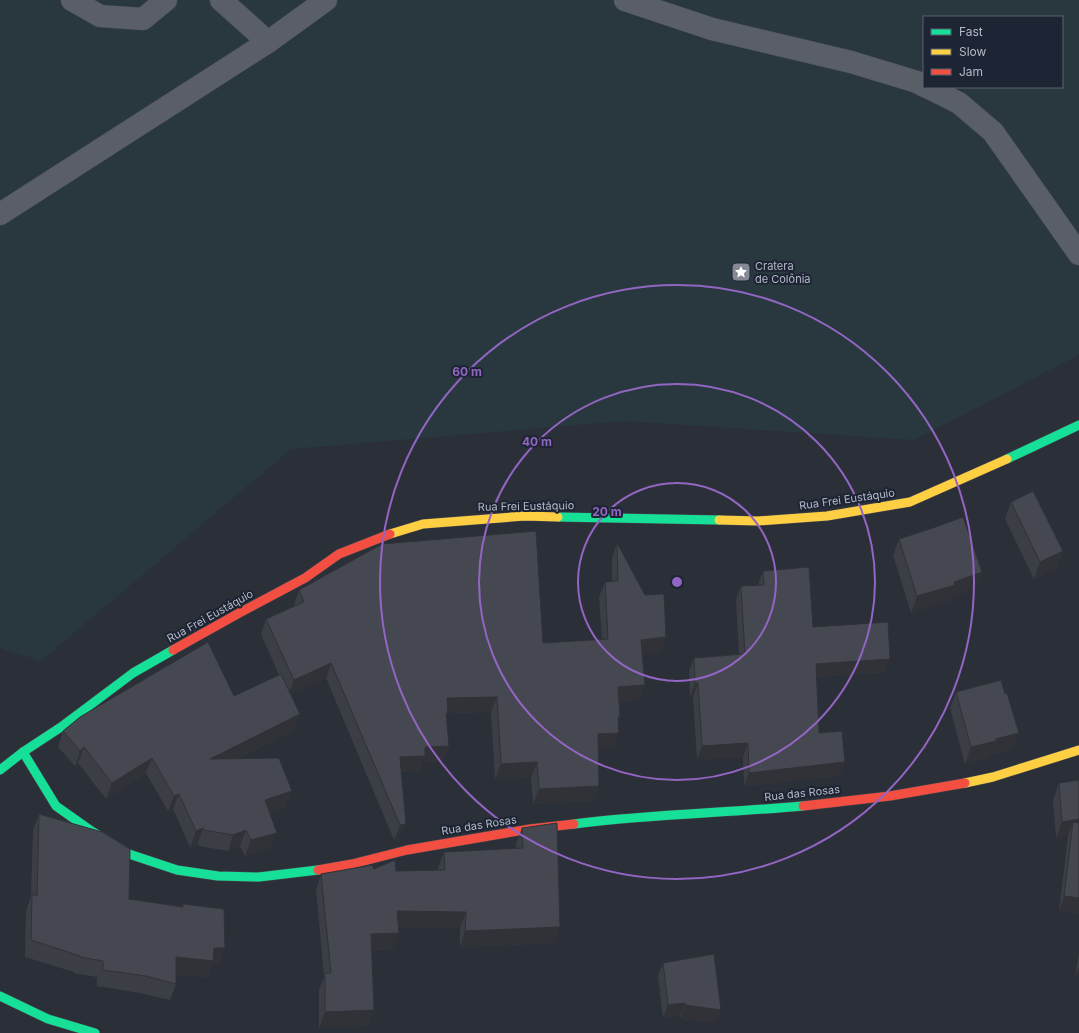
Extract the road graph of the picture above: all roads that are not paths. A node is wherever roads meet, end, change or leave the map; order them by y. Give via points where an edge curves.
1 (72, 0) edge
2 (166, 0) edge
3 (221, 0) edge
4 (326, 0) edge
5 (625, 0) edge
6 (268, 42) junction
7 (923, 85) edge
8 (929, 88) edge
9 (0, 214) edge
10 (1079, 254) edge
11 (1079, 425) edge
12 (1079, 750) edge
13 (22, 752) junction
14 (0, 770) edge
15 (0, 996) edge
16 (95, 1033) edge

1 - 2 street via 100,16 144,19
3 - 6 street
4 - 6 street
5 - 7 street via 712,29 851,62
6 - 9 street
8 - 10 street via 958,103 992,132
11 - 13 street, Rua Frei Eustáquio via 910,502 827,516 758,521 525,516 423,524 409,528 339,554 306,578 183,644 133,673 62,727
12 - 13 street, Rua das Rosas via 994,776 890,796 530,829 407,850 352,864 259,877 218,876 177,870 128,854 56,806
13 - 14 street, Rua Frei Eustáquio
15 - 16 street via 48,1019

